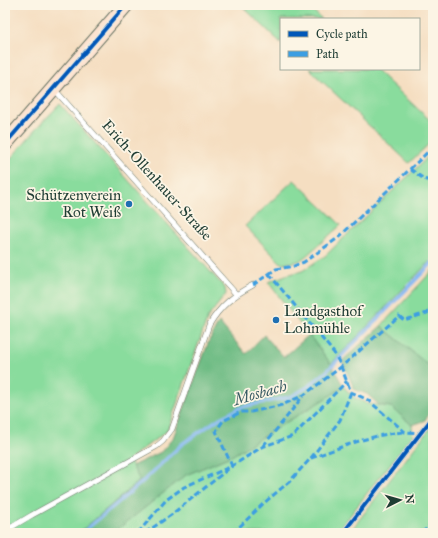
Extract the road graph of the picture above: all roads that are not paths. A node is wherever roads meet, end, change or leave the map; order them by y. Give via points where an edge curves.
1 (126, 5) edge
2 (53, 88) junction
3 (5, 144) edge
4 (253, 284) dead end
5 (236, 294) junction
6 (432, 420) edge
7 (5, 531) edge
8 (343, 533) edge

1 - 2 street
2 - 3 street
2 - 5 lane, Erich-Ollenhauer-Straße
4 - 5 lane
5 - 7 lane via 219,310 209,325 172,429 163,441
6 - 8 lane

